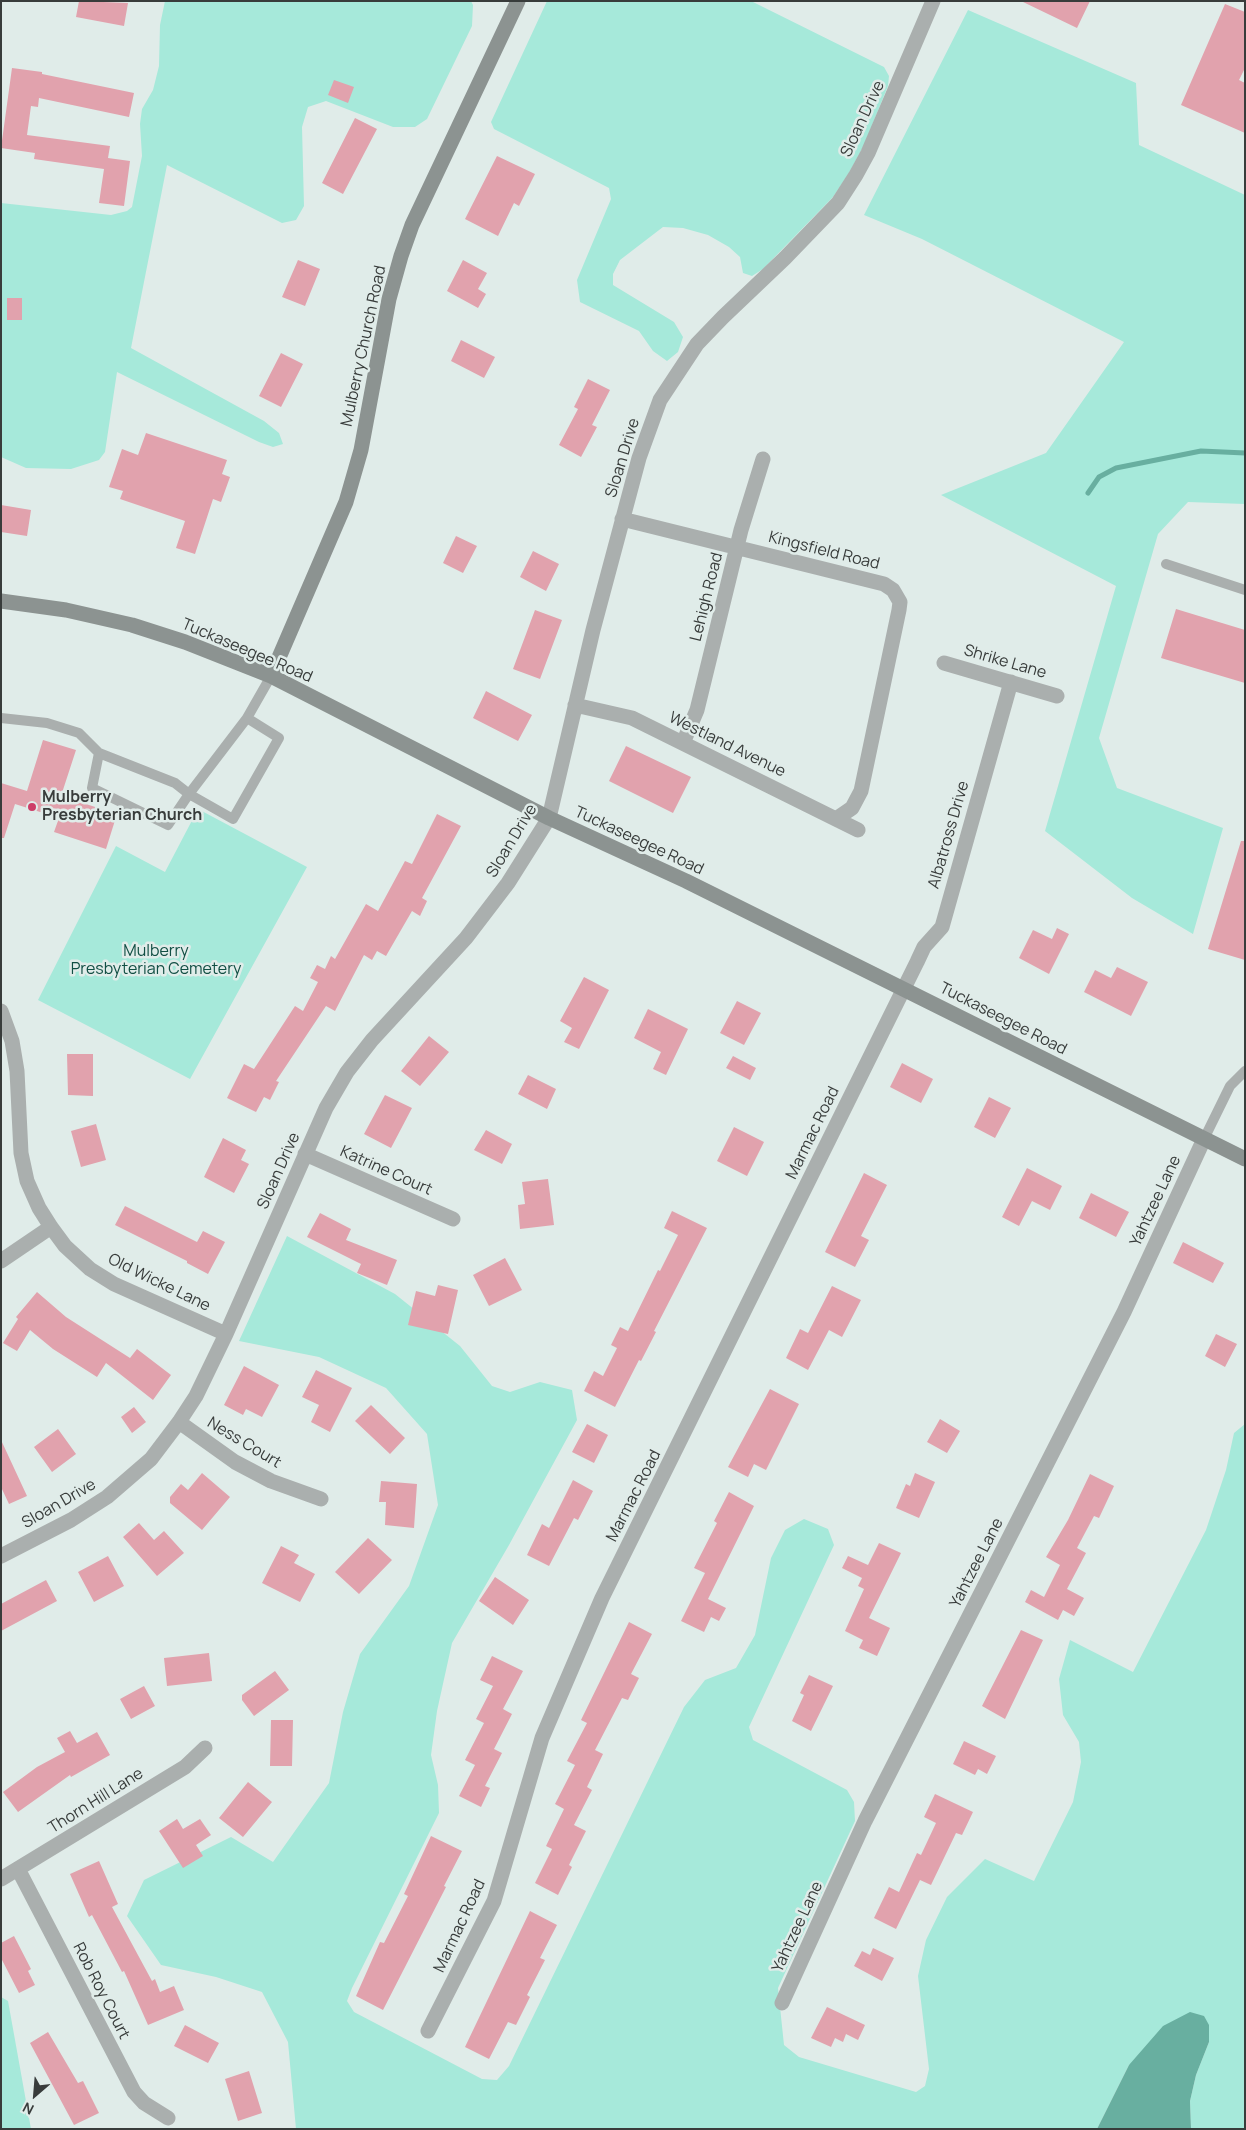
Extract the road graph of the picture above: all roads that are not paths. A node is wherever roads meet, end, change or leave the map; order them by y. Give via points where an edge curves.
1 (518, 1) edge
2 (933, 1) edge
3 (762, 459) dead end
4 (622, 519) junction
5 (737, 548) junction
6 (1166, 564) dead end
7 (1245, 590) edge
8 (1, 601) edge
9 (944, 662) dead end
10 (271, 676) junction
11 (1011, 682) junction
12 (1057, 696) dead end
13 (575, 705) junction
14 (1, 718) edge
15 (247, 718) junction
16 (683, 743) junction
17 (99, 753) junction
18 (189, 794) junction
19 (549, 818) junction
20 (836, 819) junction
21 (858, 830) dead end
22 (904, 989) junction
23 (1, 1011) edge
24 (1245, 1071) edge
25 (1204, 1139) junction
26 (305, 1154) junction
27 (1245, 1160) edge
28 (453, 1219) dead end
29 (50, 1227) junction
30 (1, 1261) edge
31 (226, 1334) junction
32 (179, 1422) junction
33 (322, 1499) dead end
34 (1, 1556) edge
35 (205, 1748) dead end
36 (18, 1869) junction
37 (1, 1879) edge
38 (782, 2003) dead end
39 (428, 2031) dead end
40 (168, 2118) dead end

1 - 10 street, Mulberry Church Road via 412,225 389,299 361,450 346,502
2 - 4 street, Sloan Drive via 868,153 838,203 697,344 672,380 660,400 639,458
3 - 5 street, Lehigh Road
4 - 5 street, Kingsfield Road
4 - 13 street, Sloan Drive
5 - 16 street, Lehigh Road via 697,710
5 - 20 street, Kingsfield Road via 884,584 898,596 899,610 861,791 852,808
6 - 7 lane
8 - 10 street, Tuckaseegee Road via 66,610 132,625
9 - 11 street, Shrike Lane
10 - 15 lane
10 - 19 street, Tuckaseegee Road
11 - 12 street, Shrike Lane
11 - 22 street, Albatross Drive via 942,927 924,947
13 - 16 street, Westland Avenue via 632,718
13 - 19 street, Sloan Drive
14 - 17 lane via 47,722 79,733
15 - 18 lane
15 - 18 lane via 279,738 233,819
16 - 20 street, Westland Avenue
17 - 18 lane via 175,783
17 - 18 lane via 92,788 168,825
19 - 22 street, Tuckaseegee Road via 686,881
19 - 26 street, Sloan Drive via 508,883 466,938 372,1040 347,1072
20 - 21 street, Westland Avenue
22 - 25 street, Tuckaseegee Road
22 - 39 street, Marmac Road via 602,1598 542,1738 494,1901
23 - 29 street, Old Wicke Lane via 12,1041 17,1071 21,1153 27,1181
24 - 25 lane via 1230,1086
25 - 27 street, Tuckaseegee Road
25 - 38 street, Yahtzee Lane via 1124,1312 865,1822
26 - 28 street, Katrine Court
26 - 31 street, Sloan Drive
29 - 30 street
29 - 31 street, Old Wicke Lane via 90,1269 114,1284
31 - 32 street, Sloan Drive via 196,1396
32 - 33 street, Ness Court via 235,1462 271,1481
32 - 34 street, Sloan Drive via 151,1459 107,1497 71,1520
35 - 36 street, Thorn Hill Lane via 185,1767
36 - 37 street, Thorn Hill Lane
36 - 40 street, Rob Roy Court via 134,2092 144,2103

